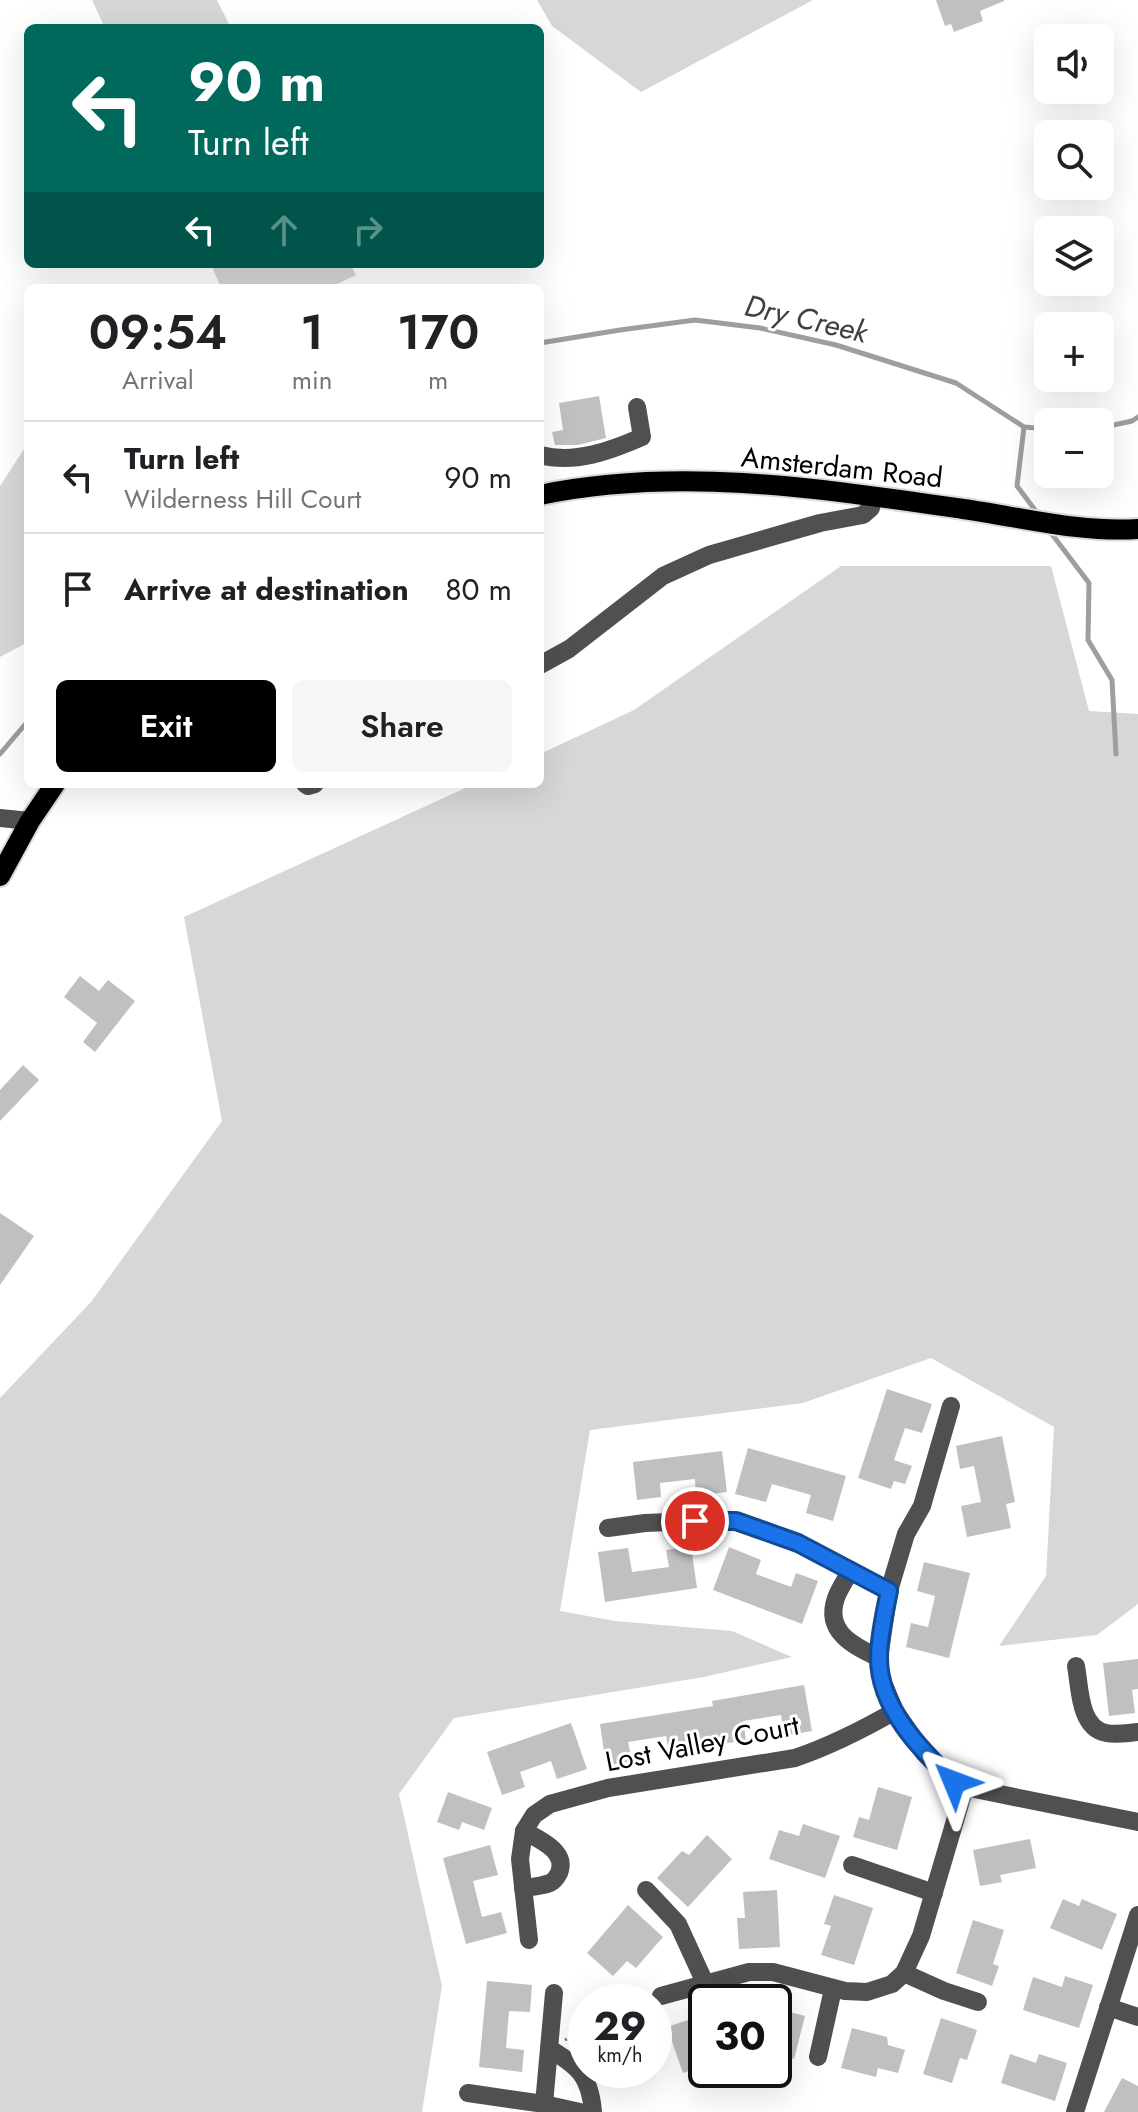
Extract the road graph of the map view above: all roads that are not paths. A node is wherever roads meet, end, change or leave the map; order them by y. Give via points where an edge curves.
1 (637, 407) dead end
2 (544, 456) edge
3 (544, 494) edge
4 (873, 497) junction
5 (1138, 529) edge
6 (544, 663) edge
7 (52, 788) edge
8 (0, 818) edge
9 (30, 821) junction
10 (0, 876) edge
11 (951, 1406) dead end
12 (608, 1528) dead end
13 (851, 1570) junction
14 (889, 1591) junction
15 (879, 1658) junction
16 (1076, 1666) dead end
17 (895, 1711) junction
18 (1138, 1732) edge
19 (965, 1787) junction
20 (1138, 1822) edge
21 (524, 1831) junction
22 (852, 1865) dead end
23 (523, 1888) junction
24 (646, 1890) dead end
25 (934, 1893) junction
26 (1138, 1915) edge
27 (529, 1940) dead end
28 (904, 1973) junction
29 (705, 1983) junction
30 (833, 1989) junction
31 (554, 1993) dead end
32 (672, 1993) edge
33 (978, 2002) dead end
34 (1108, 2007) junction
35 (1138, 2017) edge
36 (550, 2049) junction
37 (818, 2057) dead end
38 (468, 2093) dead end
39 (544, 2104) junction
40 (580, 2112) edge
41 (593, 2112) edge
42 (1075, 2112) edge

1 - 2 street via 642,437 610,451
3 - 4 main road, Amsterdam Road via 674,480
4 - 5 main road, Amsterdam Road via 1059,524
4 - 6 street via 863,515 709,555 663,576
7 - 9 main road
8 - 9 street
9 - 10 main road
11 - 14 street via 922,1506 906,1534
12 - 13 street via 736,1521 798,1543
13 - 14 street
13 - 15 street via 836,1597 836,1624 851,1644
14 - 15 street
15 - 17 street
16 - 18 street via 1083,1708 1093,1726 1101,1733
17 - 19 street via 924,1753
17 - 21 street, Lost Valley Court via 795,1758 608,1788 550,1804
19 - 20 street
19 - 25 street
21 - 23 street
21 - 23 street via 553,1848 560,1867 550,1883
22 - 25 street
23 - 27 street
24 - 29 street via 678,1924
25 - 28 street
26 - 34 street
28 - 30 street via 892,1984 867,1992
28 - 33 street
29 - 30 street via 773,1972
29 - 32 street
30 - 37 street
31 - 36 street
34 - 35 street
34 - 42 street
36 - 39 street
36 - 41 street via 581,2072
38 - 39 street
39 - 40 street

